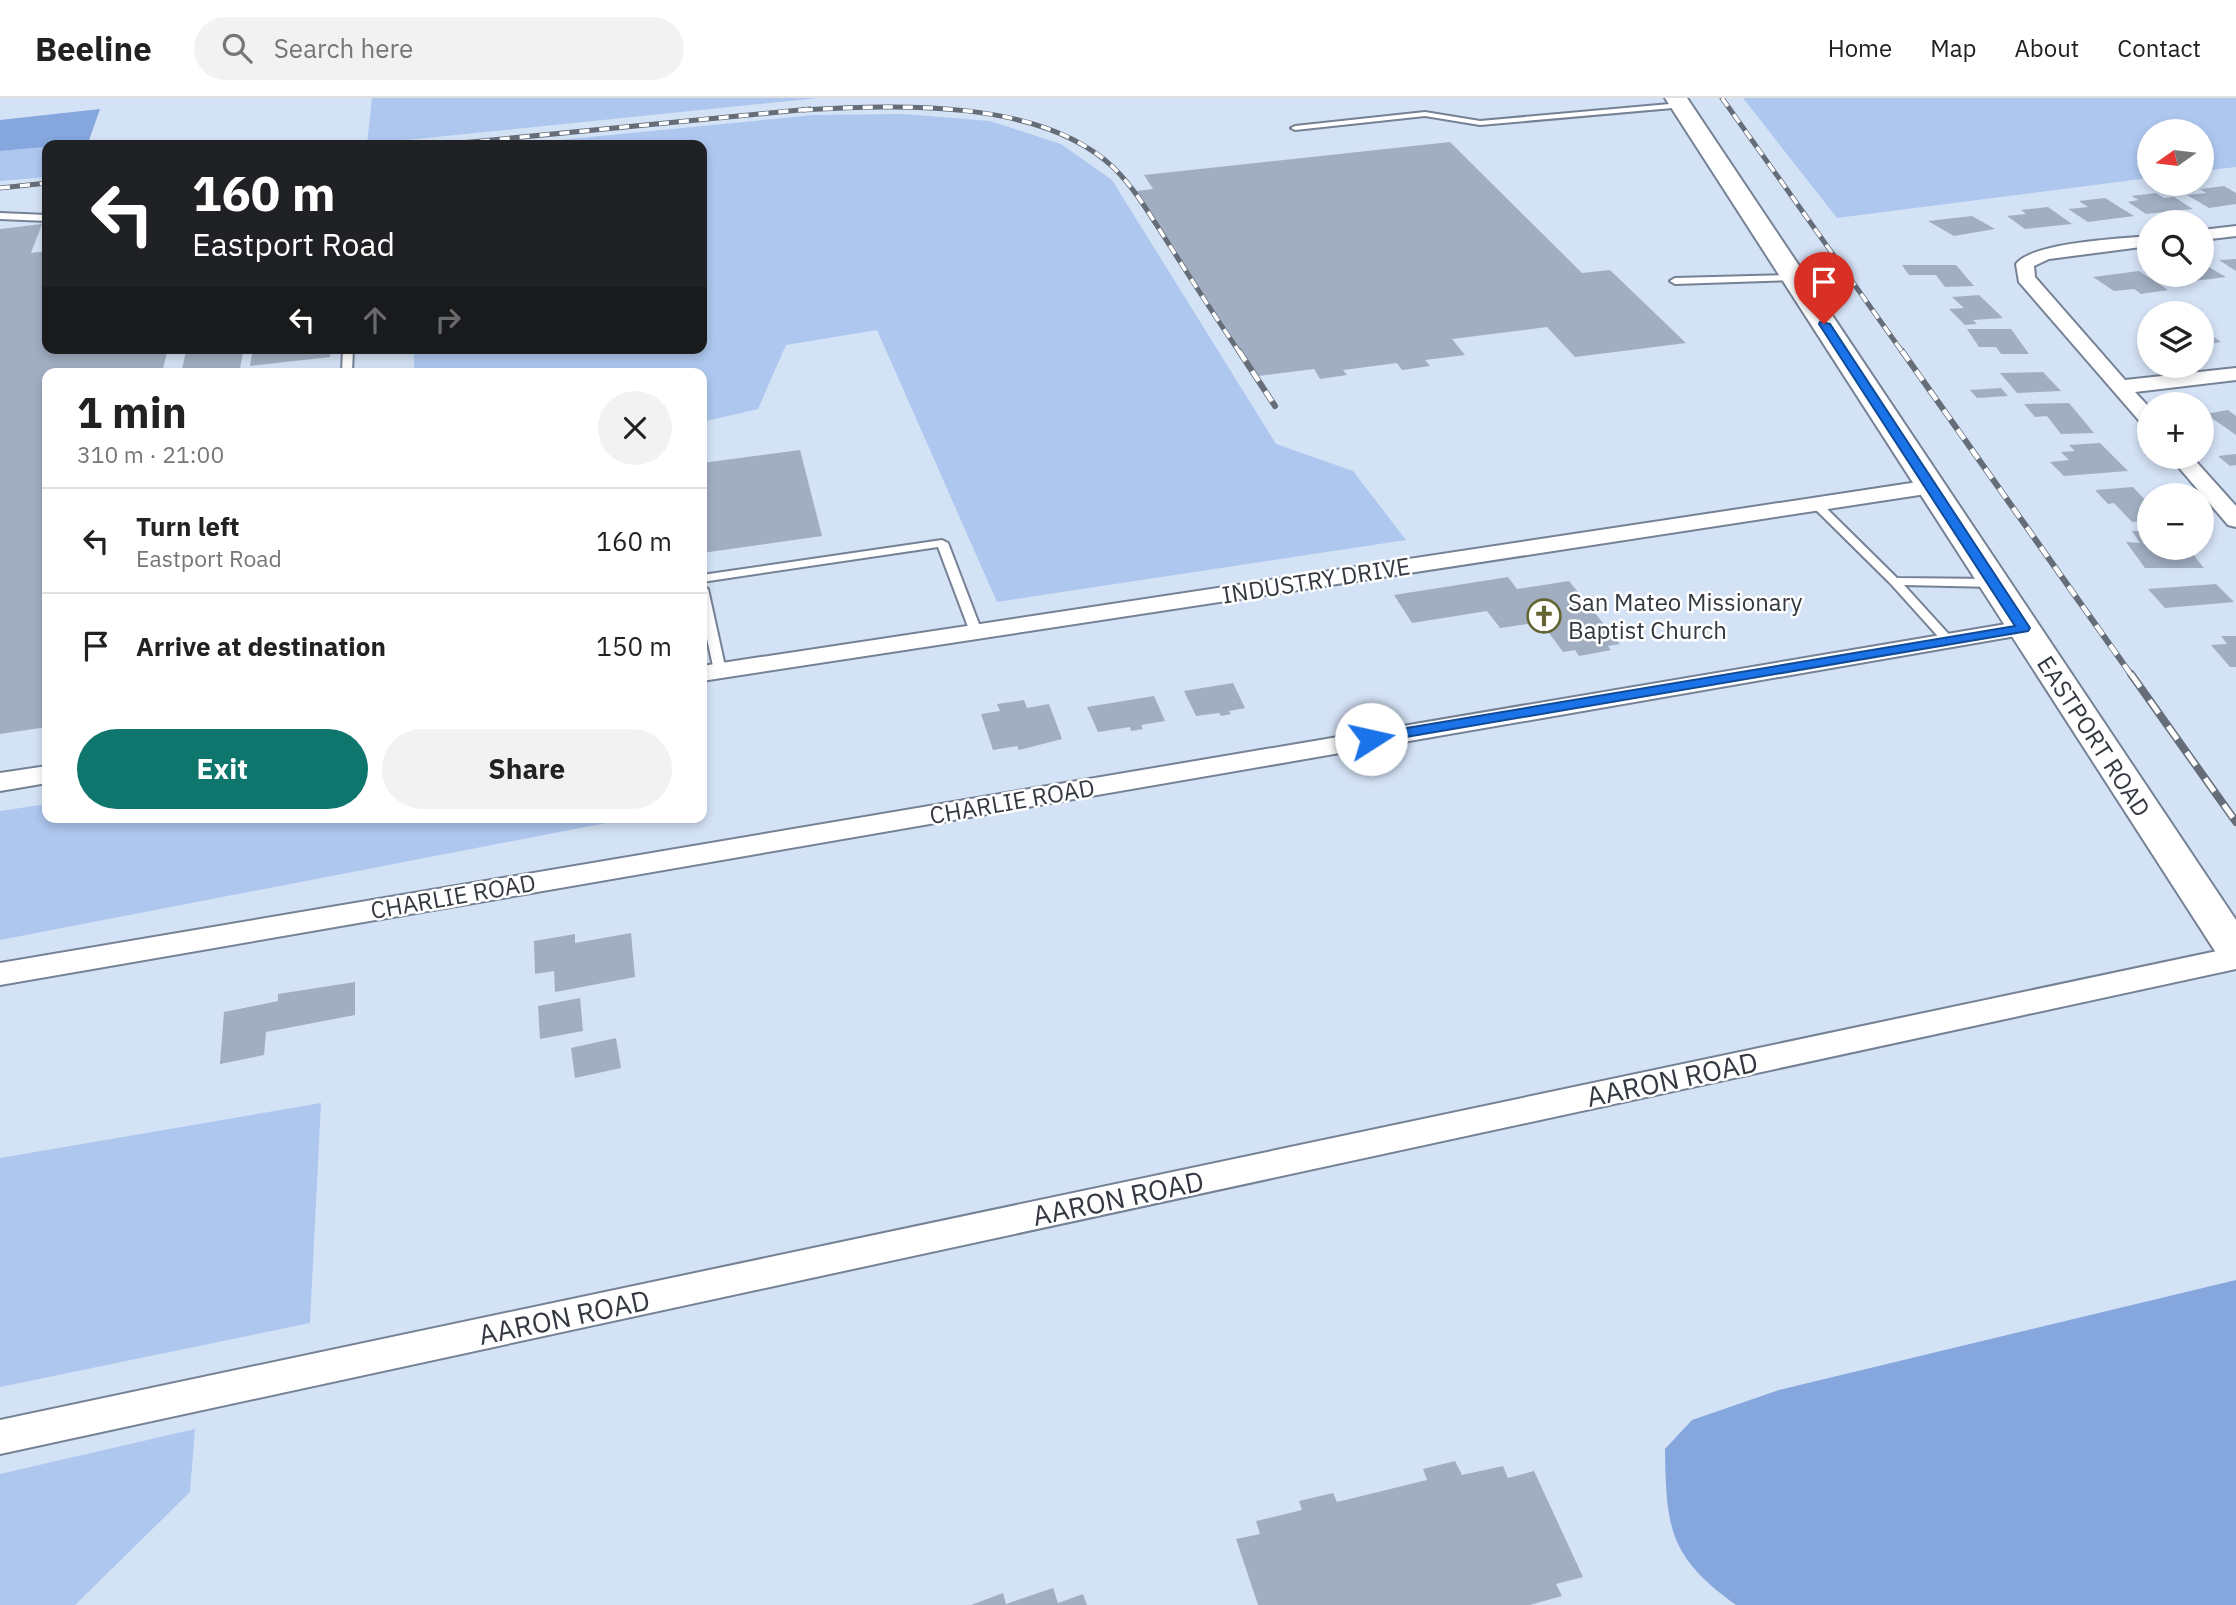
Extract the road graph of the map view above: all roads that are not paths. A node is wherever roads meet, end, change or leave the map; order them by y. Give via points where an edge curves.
1 (1679, 101) edge
2 (1295, 128) dead end
3 (0, 216) edge
4 (42, 218) edge
5 (2236, 231) edge
6 (2214, 234) edge
7 (2137, 243) edge
8 (1794, 278) junction
9 (1675, 281) dead end
10 (2236, 374) edge
11 (2120, 386) junction
12 (2137, 406) edge
13 (2191, 469) edge
14 (1931, 487) junction
15 (1816, 504) junction
16 (2236, 520) edge
17 (707, 578) edge
18 (1894, 581) junction
19 (1994, 583) junction
20 (2024, 628) junction
21 (976, 632) junction
22 (707, 636) edge
23 (1948, 640) junction
24 (711, 673) edge
25 (42, 776) edge
26 (0, 782) edge
27 (2236, 952) edge
28 (2236, 958) edge
29 (0, 974) edge
30 (0, 1437) edge

1 - 2 lane via 1480,122 1425,114
1 - 8 street, EASTPORT ROAD
3 - 4 lane
5 - 6 street
7 - 11 street via 2033,258 2024,271
8 - 9 lane
8 - 14 street, EASTPORT ROAD
10 - 11 street
11 - 12 street
13 - 16 street
14 - 15 street, INDUSTRY DRIVE
14 - 19 street, EASTPORT ROAD
15 - 18 lane
15 - 21 street, INDUSTRY DRIVE
17 - 21 lane via 942,543
18 - 19 lane
18 - 23 lane
19 - 20 street, EASTPORT ROAD
20 - 23 street, CHARLIE ROAD
20 - 27 street, EASTPORT ROAD
21 - 24 street, INDUSTRY DRIVE
22 - 24 lane
23 - 29 street, CHARLIE ROAD
25 - 26 street
28 - 30 street, AARON ROAD

